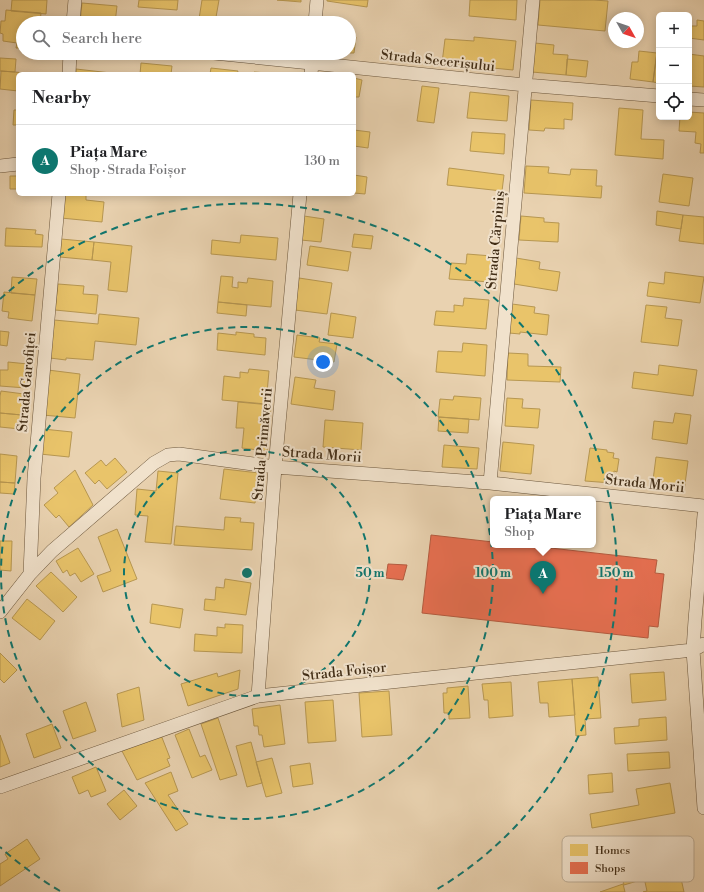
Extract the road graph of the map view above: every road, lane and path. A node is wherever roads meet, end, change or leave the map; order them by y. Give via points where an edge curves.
1 (75, 0) edge
2 (317, 0) edge
3 (533, 0) edge
4 (74, 16) edge
5 (316, 16) edge
6 (69, 60) edge
7 (283, 60) edge
8 (312, 63) edge
9 (68, 72) edge
10 (525, 85) junction
11 (656, 96) edge
12 (692, 99) edge
13 (704, 100) edge
14 (16, 164) edge
15 (0, 166) edge
16 (59, 196) edge
17 (300, 196) edge
18 (275, 467) junction
19 (490, 483) junction
20 (704, 506) edge
21 (704, 515) edge
22 (30, 574) junction
23 (0, 612) edge
24 (699, 647) edge
25 (258, 696) junction
26 (0, 787) edge
27 (704, 808) edge

1 - 4 street
2 - 5 street
3 - 10 street, Strada Cărpiniș
6 - 9 street
7 - 8 street, Strada Secerișului
8 - 10 street, Strada Secerișului
10 - 11 street, Strada Secerișului
10 - 19 street, Strada Cărpiniș
12 - 13 street
14 - 15 street
16 - 22 street, Strada Garofiței via 34,478
17 - 18 street, Strada Primăverii
18 - 19 street, Strada Morii
18 - 22 street, Strada Morii via 179,454 168,455 154,463 58,546
18 - 25 street, Strada Primăverii
19 - 20 street, Strada Morii
21 - 24 street via 695,620
22 - 23 street, Strada Morii
24 - 25 street, Strada Foișor
24 - 27 street
25 - 26 street, Strada Foișor

